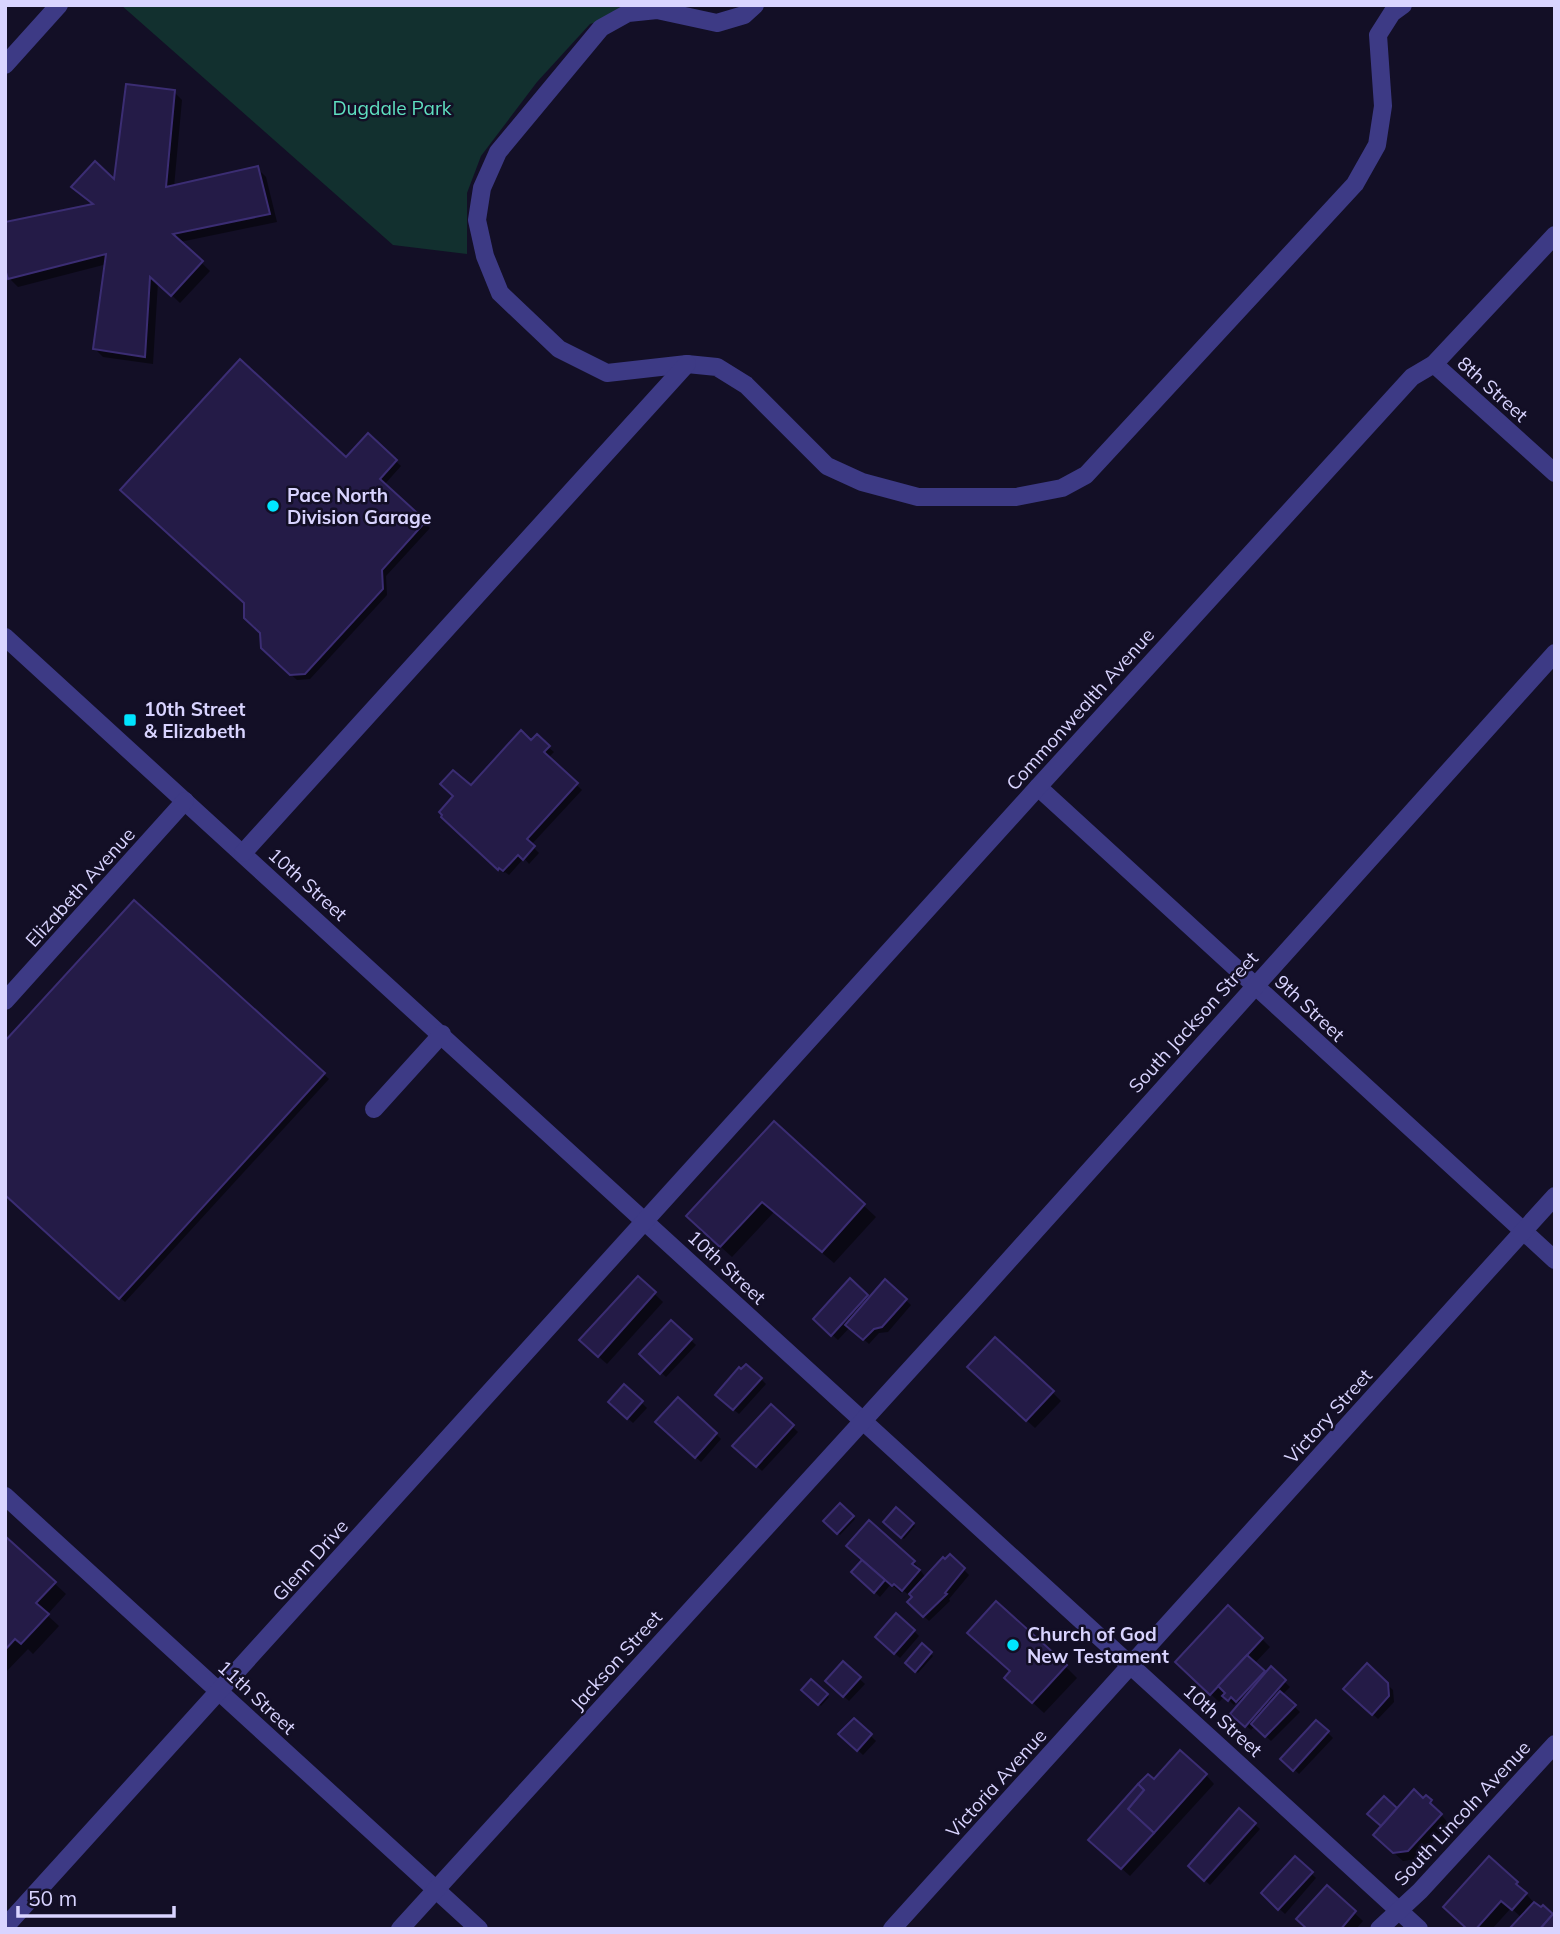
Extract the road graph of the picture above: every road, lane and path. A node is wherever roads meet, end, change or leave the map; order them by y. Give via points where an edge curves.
1 (755, 5) edge
2 (1403, 5) edge
3 (58, 6) edge
4 (5, 65) edge
5 (1555, 234) edge
6 (687, 364) junction
7 (1434, 364) junction
8 (1555, 473) edge
9 (5, 637) edge
10 (1555, 653) edge
11 (1038, 787) junction
12 (185, 800) junction
13 (243, 853) junction
14 (1254, 986) junction
15 (5, 1001) edge
16 (442, 1034) junction
17 (374, 1109) dead end
18 (1555, 1196) edge
19 (646, 1221) junction
20 (1523, 1231) junction
21 (1555, 1260) edge
22 (864, 1420) junction
23 (5, 1496) edge
24 (1132, 1665) junction
25 (220, 1691) junction
26 (1555, 1744) edge
27 (436, 1890) junction
28 (1399, 1910) junction
29 (5, 1927) edge
30 (400, 1929) edge
31 (479, 1929) edge
32 (892, 1929) edge
33 (1379, 1929) edge
34 (1419, 1929) edge

1 - 6 street via 744,15 717,23 657,10 628,13 601,28 498,152 482,188 477,220 499,293 559,349 607,373
2 - 6 street via 1378,35 1383,107 1377,145 1355,184 1086,475 1062,488 1016,496 918,497 862,482 827,466 746,385 717,367
3 - 4 street
5 - 7 street, Commonwealth Avenue
6 - 13 street
7 - 8 street, 8th Street
7 - 11 street, Commonwealth Avenue via 1412,377
9 - 12 street, 10th Street
10 - 14 street, South Jackson Street
11 - 14 street, 9th Street
11 - 19 street, Commonwealth Avenue
12 - 13 street, 10th Street
12 - 15 street, Elizabeth Avenue
13 - 16 street, 10th Street
14 - 20 street, 9th Street
14 - 22 street, South Jackson Street
16 - 17 street
16 - 19 street, 10th Street
18 - 20 street, Victory Street
19 - 22 street, 10th Street
19 - 25 street, Glenn Drive
20 - 21 street, 9th Street
20 - 24 street, Victory Street
22 - 24 street, 10th Street
22 - 27 street, Jackson Street
23 - 25 street, 11th Street
24 - 28 street, 10th Street
24 - 32 street, Victoria Avenue
25 - 27 street, 11th Street
25 - 29 street, Glenn Drive
26 - 28 street, South Lincoln Avenue
27 - 30 street, Jackson Street
27 - 31 street, 11th Street
28 - 33 street, South Lincoln Avenue
28 - 34 street, 10th Street

